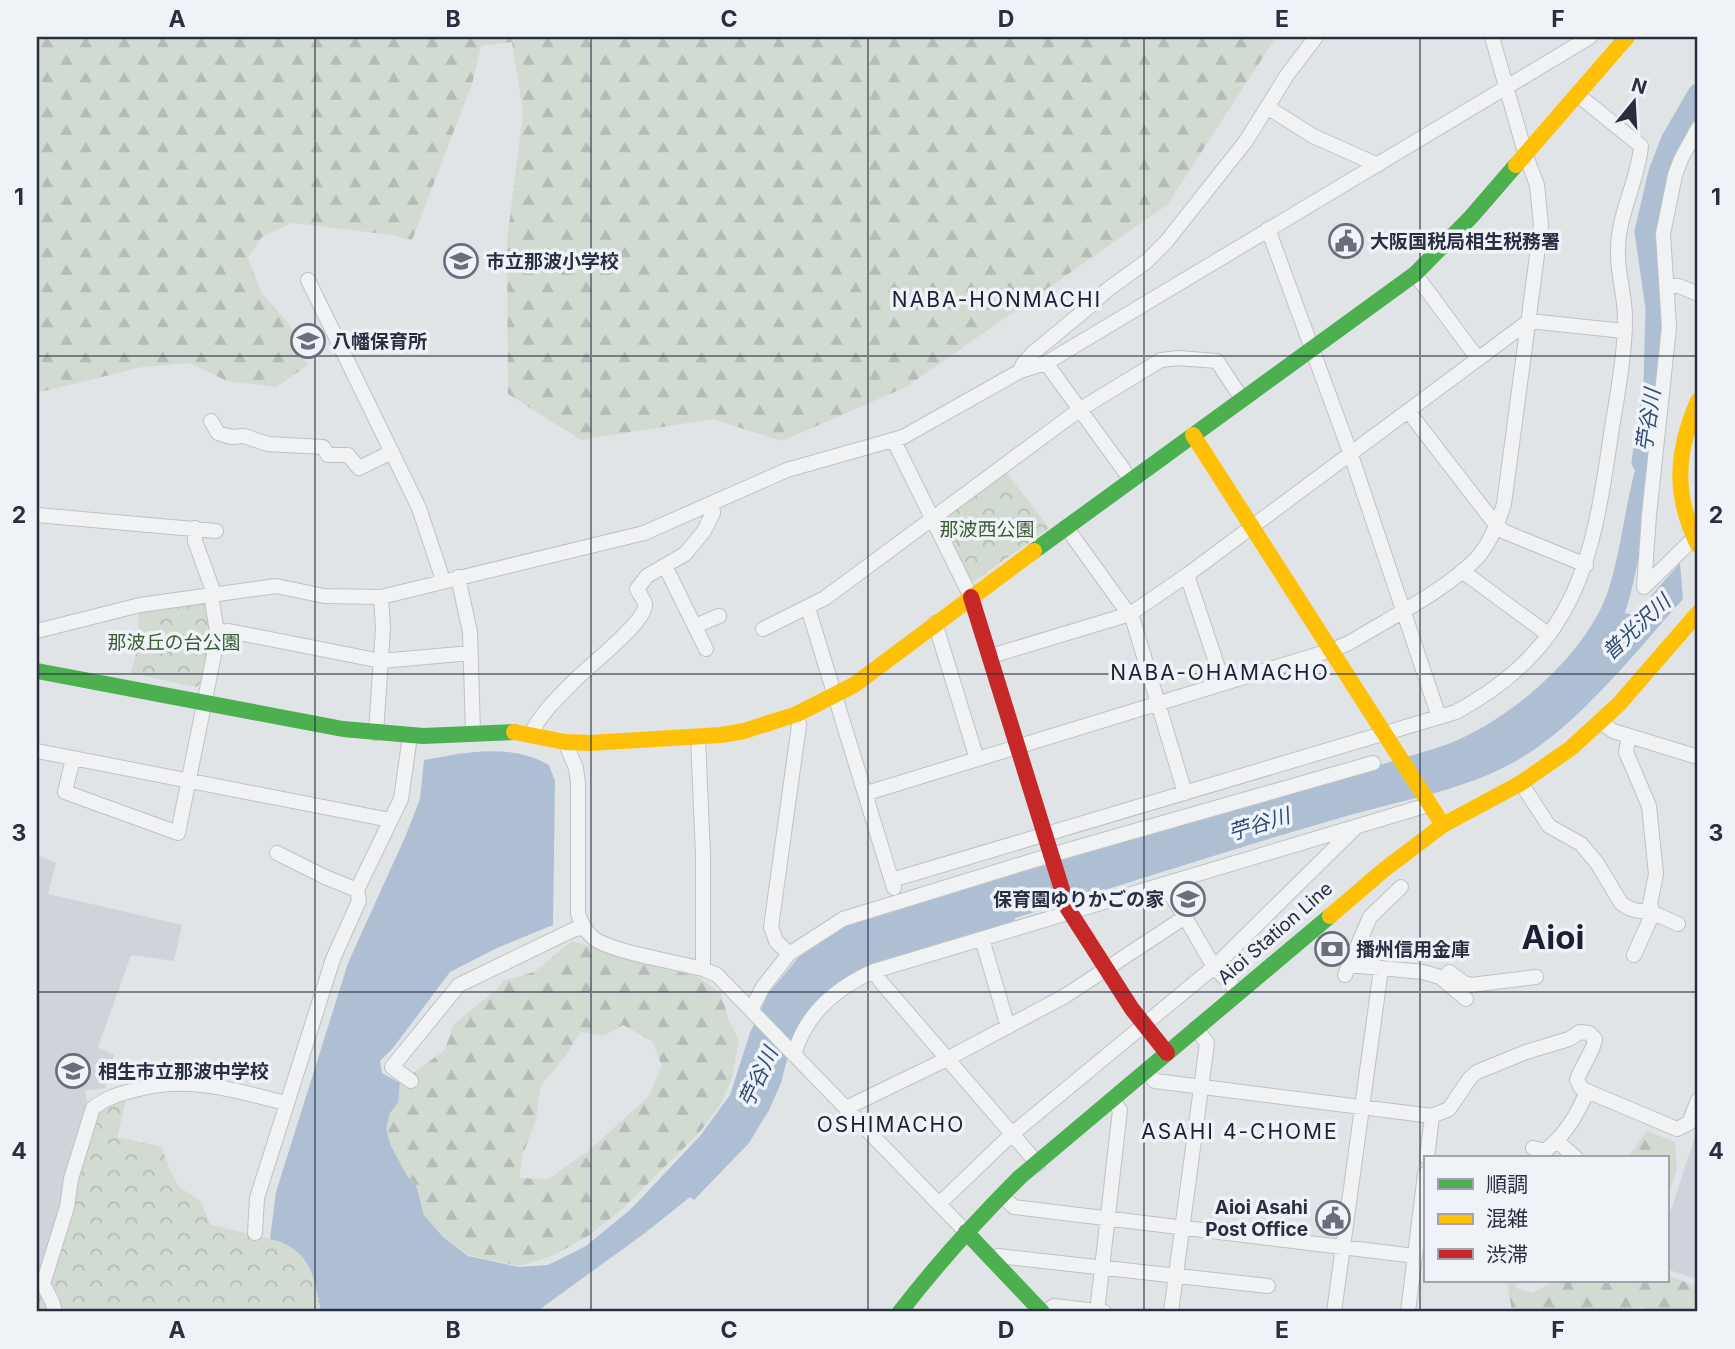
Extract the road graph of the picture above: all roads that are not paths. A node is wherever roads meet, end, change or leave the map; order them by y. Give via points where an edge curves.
1 (1316, 37) edge
2 (1492, 37) edge
3 (1590, 37) edge
4 (1627, 37) edge
5 (1506, 88) junction
6 (1578, 95) junction
7 (1266, 107) junction
8 (1698, 128) edge
9 (1526, 156) junction
10 (1378, 165) junction
11 (1269, 229) junction
12 (1415, 274) junction
13 (308, 279) dead end
14 (1668, 286) junction
15 (1697, 291) edge
16 (1529, 321) junction
17 (1624, 331) junction
18 (1313, 349) junction
19 (1478, 359) junction
20 (1046, 363) junction
21 (1020, 371) junction
22 (1242, 398) junction
23 (1698, 401) edge
24 (1079, 410) junction
25 (1408, 411) junction
26 (211, 421) dead end
27 (1193, 435) junction
28 (894, 441) junction
29 (392, 452) junction
30 (1350, 452) junction
31 (1131, 480) junction
32 (712, 505) junction
33 (37, 515) edge
34 (933, 517) junction
35 (1252, 525) junction
36 (1496, 525) junction
37 (1066, 527) junction
38 (195, 528) junction
39 (216, 531) dead end
40 (1695, 535) edge
41 (1586, 565) junction
42 (665, 566) junction
43 (1462, 571) junction
44 (1187, 575) junction
45 (451, 578) junction
46 (211, 595) junction
47 (381, 597) junction
48 (971, 597) junction
49 (808, 608) junction
50 (1404, 609) junction
51 (1698, 613) edge
52 (1130, 614) junction
53 (719, 616) dead end
54 (935, 623) junction
55 (695, 626) junction
56 (763, 629) dead end
57 (37, 631) edge
58 (217, 632) junction
59 (1549, 635) junction
60 (706, 649) dead end
61 (1332, 650) junction
62 (471, 653) junction
63 (990, 656) junction
64 (381, 661) junction
65 (37, 671) edge
66 (1223, 683) junction
67 (836, 695) junction
68 (205, 702) junction
69 (1158, 703) junction
70 (797, 714) junction
71 (1439, 717) junction
72 (1601, 722) junction
73 (473, 732) junction
74 (376, 733) junction
75 (1384, 733) junction
76 (531, 734) junction
77 (410, 736) junction
78 (1629, 736) junction
79 (698, 737) junction
80 (565, 742) junction
81 (1018, 746) junction
82 (37, 751) edge
83 (1698, 757) edge
84 (73, 758) junction
85 (976, 759) junction
86 (1373, 763) dead end
87 (190, 781) junction
88 (1521, 783) junction
89 (867, 793) junction
90 (1185, 793) junction
91 (1427, 802) junction
92 (390, 820) junction
93 (1358, 825) junction
94 (1443, 825) junction
95 (1046, 835) junction
96 (277, 853) dead end
97 (1052, 858) junction
98 (892, 880) junction
99 (1164, 884) junction
100 (1401, 887) dead end
101 (357, 890) junction
102 (1351, 896) junction
103 (899, 901) junction
104 (1069, 911) junction
105 (1652, 911) junction
106 (1185, 917) junction
107 (1370, 917) junction
108 (1678, 925) dead end
109 (583, 928) junction
110 (982, 939) junction
111 (789, 954) junction
112 (1634, 955) dead end
113 (1214, 967) junction
114 (703, 969) junction
115 (1381, 969) junction
116 (874, 971) junction
117 (1107, 971) junction
118 (1440, 976) junction
119 (1536, 977) dead end
120 (1238, 992) junction
121 (1466, 999) dead end
122 (753, 1012) junction
123 (1145, 1026) junction
124 (1008, 1027) junction
125 (1196, 1028) junction
126 (792, 1053) junction
127 (1167, 1053) junction
128 (947, 1059) junction
129 (1147, 1072) junction
130 (411, 1081) dead end
131 (1200, 1087) junction
132 (1587, 1091) junction
133 (1698, 1100) edge
134 (1113, 1101) junction
135 (285, 1103) junction
136 (846, 1108) junction
137 (1361, 1108) junction
138 (1432, 1116) junction
139 (1012, 1134) junction
140 (1557, 1142) junction
141 (1533, 1148) dead end
142 (1427, 1156) edge
143 (1574, 1156) edge
144 (1038, 1164) junction
145 (1424, 1182) edge
146 (1002, 1196) junction
147 (939, 1204) junction
148 (1108, 1218) junction
149 (1181, 1227) junction
150 (965, 1232) junction
151 (255, 1233) dead end
152 (1342, 1246) junction
153 (1415, 1256) junction
154 (992, 1259) junction
155 (1103, 1266) junction
156 (1175, 1276) junction
157 (1268, 1286) dead end
158 (1037, 1310) edge
159 (904, 1311) edge
160 (55, 1312) edge
161 (1099, 1312) edge
162 (1171, 1312) edge
163 (1334, 1312) edge
164 (1408, 1312) edge

1 - 7 street
2 - 5 street
3 - 5 street
4 - 6 street
5 - 9 street
5 - 10 street
6 - 9 street
6 - 17 street via 1641,146 1618,248
7 - 10 street via 1313,136
7 - 21 street via 1246,141 1166,242 1033,353
8 - 14 street via 1681,159 1666,216
9 - 12 street
9 - 16 street via 1537,185 1542,225
10 - 11 street
11 - 18 street
11 - 20 street
12 - 18 street
12 - 19 street
13 - 29 street
14 - 15 street
14 - 40 street via 1669,327 1644,587
16 - 17 street
16 - 19 street
16 - 36 street via 1504,504
17 - 41 street via 1604,482
18 - 22 street
18 - 30 street
19 - 25 street
20 - 21 street
20 - 24 street
21 - 28 street
22 - 24 street via 1217,361 1178,358 1161,360
22 - 27 street
23 - 40 street via 1679,471 1680,497
24 - 31 street
24 - 34 street
25 - 30 street
25 - 36 street
26 - 29 street via 218,433 268,444 323,447 328,454 348,456 359,468
27 - 31 street
27 - 35 street
28 - 32 street via 799,466
28 - 34 street
29 - 45 street
30 - 35 street
30 - 50 street
31 - 37 street
32 - 42 street via 704,531 685,554
32 - 45 street via 643,533
33 - 38 street
34 - 48 street
34 - 49 street
35 - 44 street
35 - 61 street
36 - 41 street
36 - 43 street via 1478,557
37 - 48 street
37 - 52 street
38 - 39 street
38 - 46 street
41 - 59 street
42 - 55 street
42 - 76 street via 647,576 637,589 645,604 643,613 543,714
43 - 50 street
43 - 59 street
44 - 52 street
44 - 66 street
45 - 47 street
45 - 62 street via 470,632
46 - 47 street via 276,586 324,596
46 - 57 street via 117,609
46 - 58 street
47 - 64 street
48 - 54 street
48 - 63 street
49 - 56 street
49 - 67 street
50 - 61 street
50 - 71 street
51 - 72 street, Aioi Station Line
52 - 63 street
52 - 69 street
53 - 55 street
54 - 67 street
54 - 85 street
55 - 60 street
58 - 64 street
58 - 68 street
59 - 71 street via 1506,680 1456,712
61 - 66 street
61 - 75 street
62 - 64 street
62 - 73 street
63 - 81 street
64 - 74 street
65 - 68 street
66 - 69 street
67 - 70 street
67 - 89 street
68 - 74 street
68 - 87 street
69 - 81 street
69 - 90 street
70 - 79 street via 744,731
70 - 111 street via 771,927 776,941
71 - 75 street
72 - 78 street
72 - 88 street, Aioi Station Line
73 - 76 street
73 - 77 street
74 - 77 street
75 - 90 street
75 - 91 street
76 - 80 street
77 - 92 street via 401,799
78 - 83 street
78 - 105 street via 1626,752 1649,806 1657,874
79 - 80 street
79 - 114 street
80 - 109 street via 578,783 578,914
81 - 85 street
81 - 95 street
82 - 84 street
84 - 87 street
84 - 87 street via 65,792 178,833
85 - 89 street
86 - 97 street
87 - 92 street
88 - 94 street, Aioi Station Line
88 - 105 street via 1549,825 1581,844 1597,863 1625,907
89 - 98 street
90 - 95 street
91 - 93 street
91 - 94 street
92 - 101 street
93 - 99 street
93 - 113 street
94 - 102 street, Aioi Station Line
95 - 97 street
95 - 98 street
96 - 101 street
97 - 103 street
97 - 104 street
98 - 103 street
99 - 104 street
99 - 106 street
100 - 107 street
101 - 135 street via 359,901 333,959
102 - 107 street
102 - 120 street, Aioi Station Line
103 - 111 street via 843,919
104 - 110 street
104 - 117 street
105 - 108 street
105 - 112 street
106 - 113 street
106 - 117 street
107 - 115 street via 1347,970
109 - 114 street via 612,947
109 - 130 street via 459,985 392,1067
110 - 116 street
110 - 124 street
111 - 122 street via 763,987
113 - 120 street
113 - 123 street
114 - 122 street via 727,983
115 - 118 street
115 - 137 street
116 - 126 street via 840,988 826,1002 805,1026
116 - 128 street
117 - 123 street
117 - 124 street
118 - 119 street via 1448,971 1471,985
118 - 121 street
120 - 125 street, Aioi Station Line
122 - 126 street
123 - 127 street
123 - 139 street
124 - 128 street
125 - 127 street, Aioi Station Line
125 - 131 street via 1207,1043
126 - 136 street
127 - 129 street, Aioi Station Line
128 - 136 street
128 - 139 street
129 - 131 street via 1155,1081
129 - 134 street, Aioi Station Line
131 - 137 street
131 - 149 street
132 - 133 street via 1677,1129 1689,1123
132 - 138 street via 1577,1080 1595,1040 1580,1032 1477,1072 1448,1109
132 - 140 street
134 - 144 street, Aioi Station Line
134 - 148 street via 1120,1110
135 - 151 street via 257,1198
135 - 160 street via 205,1084 169,1083 127,1091 93,1108 43,1284
136 - 147 street
137 - 138 street
137 - 152 street
138 - 142 street
139 - 144 street
139 - 147 street
140 - 141 street via 1545,1151
140 - 143 street
144 - 146 street, Aioi Station Line
145 - 153 street
146 - 148 street via 1014,1207
146 - 150 street, Aioi Station Line
147 - 150 street
148 - 149 street
148 - 155 street
149 - 152 street
149 - 156 street
150 - 154 street
150 - 159 street, Aioi Station Line
152 - 153 street
152 - 163 street
153 - 164 street
154 - 155 street
154 - 158 street
155 - 156 street
155 - 161 street
156 - 157 street
156 - 162 street
158 - 161 street via 1054,1306

